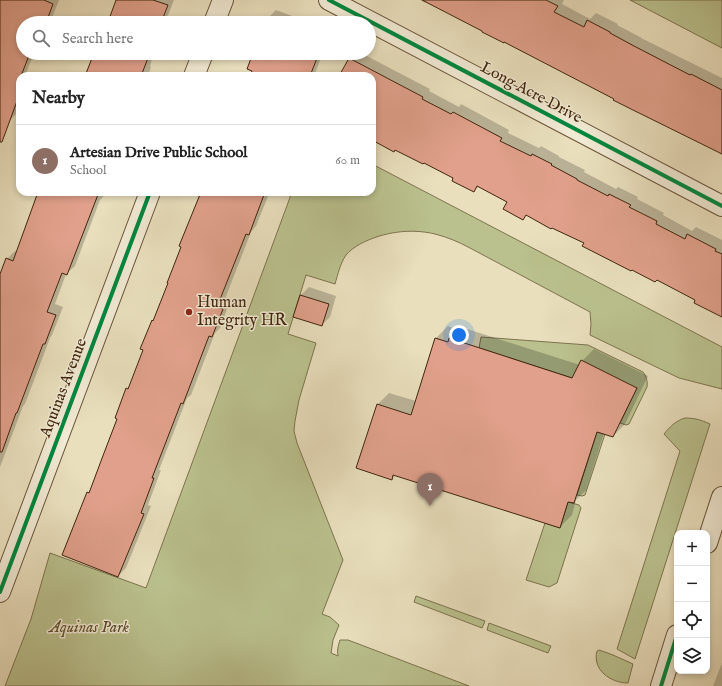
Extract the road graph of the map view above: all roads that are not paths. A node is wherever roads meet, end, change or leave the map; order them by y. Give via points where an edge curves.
1 (223, 0) edge
2 (329, 0) edge
3 (217, 16) edge
4 (360, 16) edge
5 (376, 25) edge
6 (200, 60) edge
7 (196, 72) edge
8 (148, 196) edge
9 (722, 206) edge
10 (722, 497) edge
11 (710, 534) edge
12 (0, 592) edge
13 (676, 638) edge
14 (661, 686) edge

1 - 3 street
2 - 4 street, Long Acre Drive
5 - 9 street, Long Acre Drive
6 - 7 street
8 - 12 street, Aquinas Avenue
10 - 11 street
13 - 14 street

